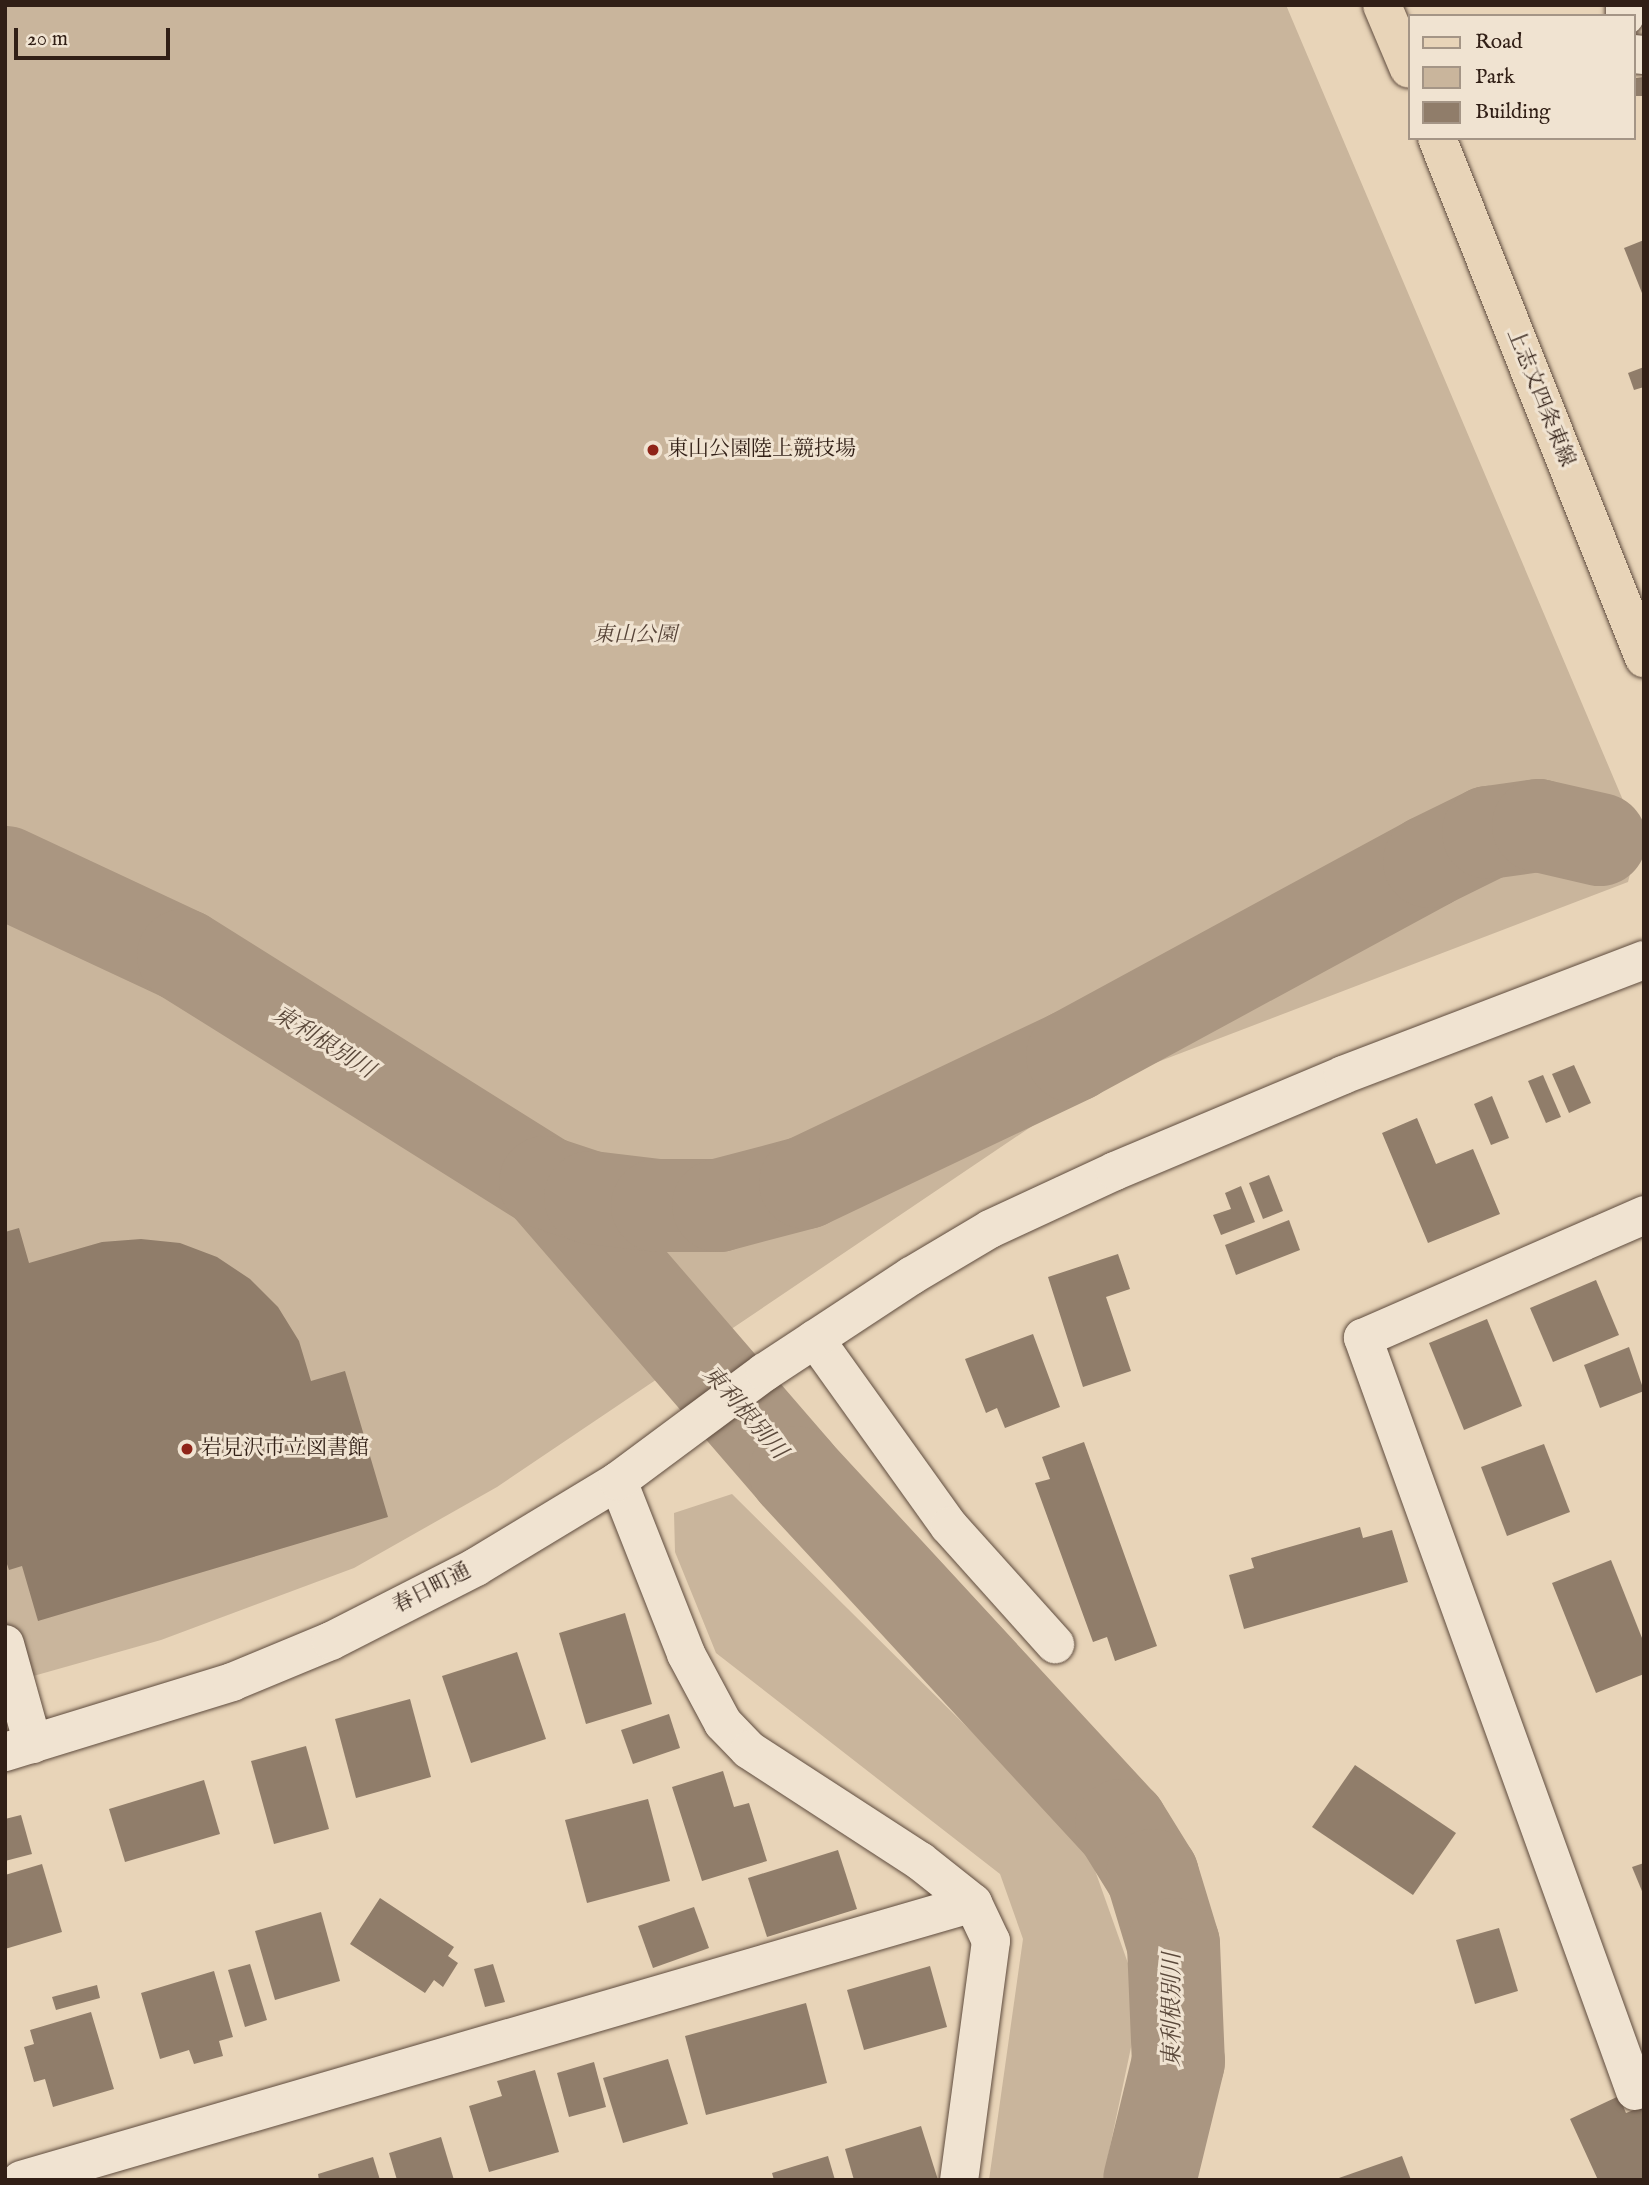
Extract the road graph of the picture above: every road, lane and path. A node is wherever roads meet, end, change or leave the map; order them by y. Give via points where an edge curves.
1 (1382, 5) edge
2 (1405, 50) edge
3 (1438, 140) edge
4 (1644, 658) edge
5 (1644, 960) edge
6 (1644, 1215) edge
7 (816, 1339) junction
8 (618, 1481) junction
9 (5, 1644) edge
10 (1055, 1644) dead end
11 (19, 1748) edge
12 (973, 1903) junction
13 (1635, 2091) dead end
14 (5, 2172) edge
15 (7, 2180) edge
16 (21, 2180) edge
17 (959, 2180) edge

1 - 2 main road
3 - 4 main road, 上志文四条東線
5 - 7 street, 春日町通 via 1343,1075 1115,1171 990,1230
6 - 13 street via 1363,1338
7 - 8 street, 春日町通
7 - 10 street via 948,1526
8 - 11 street, 春日町通 via 476,1567 331,1641 232,1682
8 - 12 street via 686,1654 723,1723 748,1750 920,1861
9 - 11 street
12 - 16 street
12 - 17 street via 991,1941
14 - 15 street

